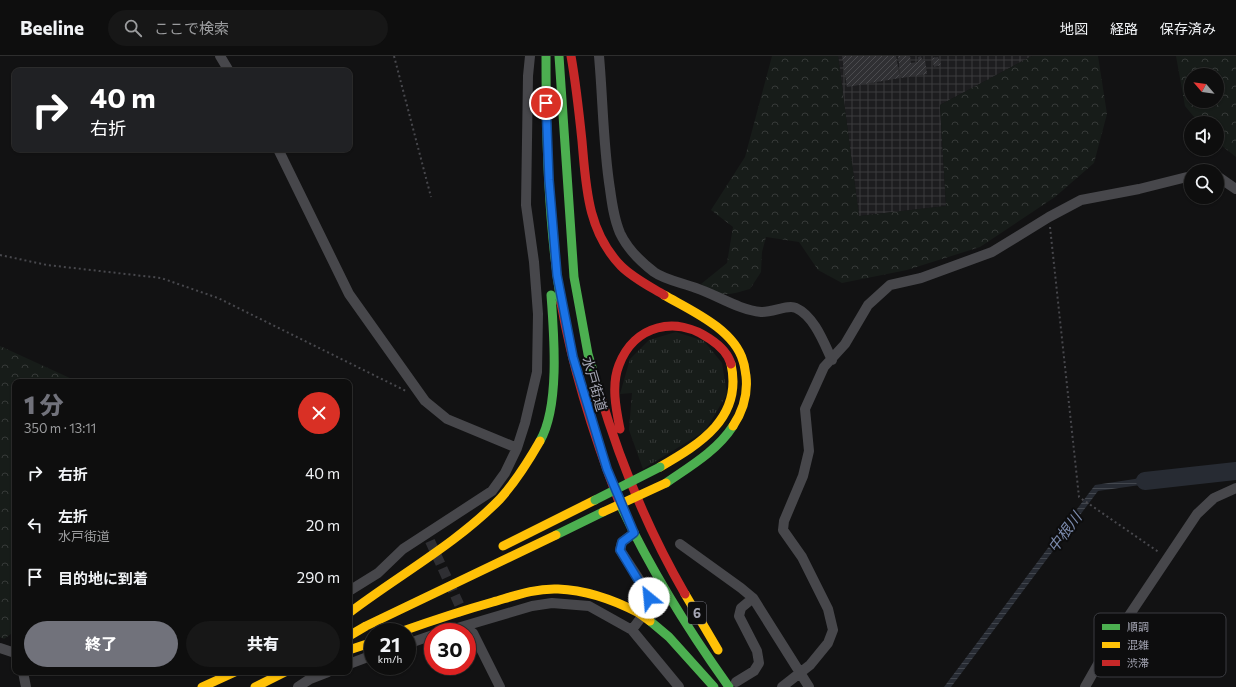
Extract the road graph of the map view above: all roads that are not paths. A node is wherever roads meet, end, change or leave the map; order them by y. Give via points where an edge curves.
1 (220, 56) edge
2 (530, 56) edge
3 (546, 56) edge
4 (559, 56) edge
5 (571, 56) edge
6 (599, 56) edge
7 (227, 68) edge
8 (279, 152) edge
9 (1184, 178) edge
10 (549, 180) junction
11 (1224, 181) edge
12 (1236, 189) edge
13 (832, 360) junction
14 (517, 448) junction
15 (1236, 488) edge
16 (634, 533) junction
17 (656, 538) junction
18 (680, 544) dead end
19 (496, 550) dead end
20 (352, 589) edge
21 (753, 598) junction
22 (1131, 613) edge
23 (352, 617) edge
24 (474, 623) edge
25 (416, 626) edge
26 (632, 630) junction
27 (352, 634) edge
28 (476, 639) edge
29 (364, 645) edge
30 (0, 648) edge
31 (352, 649) edge
32 (12, 652) edge
33 (721, 656) dead end
34 (364, 658) edge
35 (352, 663) edge
36 (729, 669) dead end
37 (1094, 671) edge
38 (800, 674) junction
39 (24, 675) edge
40 (228, 675) edge
41 (279, 675) edge
42 (320, 675) edge
43 (735, 685) edge
44 (26, 687) edge
45 (202, 687) edge
46 (255, 687) edge
47 (298, 687) edge
48 (500, 687) edge
49 (678, 687) edge
50 (714, 687) edge
51 (782, 687) edge
52 (809, 687) edge
53 (1085, 687) edge

1 - 7 street
2 - 14 street via 526,206 538,314 537,372 530,407
3 - 10 highway, 水戸街道 / 6
4 - 17 highway, 水戸街道 / 6 via 570,234 580,316 588,354 610,428 640,506
5 - 27 highway, bridge via 585,179 594,225 608,250 623,267 646,286 718,326 737,349 747,374 743,411 716,446 666,483
6 - 13 street via 605,157 614,216 620,234 637,257 655,273 710,293 746,310 762,313 789,307 797,308 809,318
8 - 14 street via 349,294 425,401 447,419
9 - 13 street via 1081,200 992,252 921,278 890,285 868,305 845,344
10 - 16 highway, 水戸街道 / 6 via 557,275 573,357 607,469
10 - 23 highway via 548,229 554,377 545,432 519,479 497,502
11 - 12 street
13 - 38 street via 818,376 806,403 809,451 803,476 784,521 783,530 802,557 828,609 833,630 828,643
14 - 20 street via 505,473 492,491 429,537 403,550 378,573
15 - 22 street via 1224,492 1196,514
16 - 26 street via 622,542 620,550 649,598 647,609
16 - 43 highway, 水戸街道 / 6 via 654,572
17 - 19 highway, bridge via 621,435 616,408 616,379 619,365 634,343 658,328 675,325 697,332 722,350 730,360 733,386 730,406 720,422 689,450 660,467 595,500
17 - 33 highway, 水戸街道 / 6
18 - 21 street
21 - 38 street
21 - 43 street via 741,608 739,616 756,650 759,663 754,671
24 - 26 street via 532,606 552,603 589,606
25 - 50 highway, bridge via 516,595 556,589 591,593 613,600 650,621 669,637
26 - 49 street
28 - 48 street
29 - 31 highway
30 - 32 street
34 - 35 street
36 - 43 highway
37 - 53 street
38 - 51 street
38 - 52 street
39 - 44 street
40 - 45 highway
41 - 46 highway
42 - 47 street

